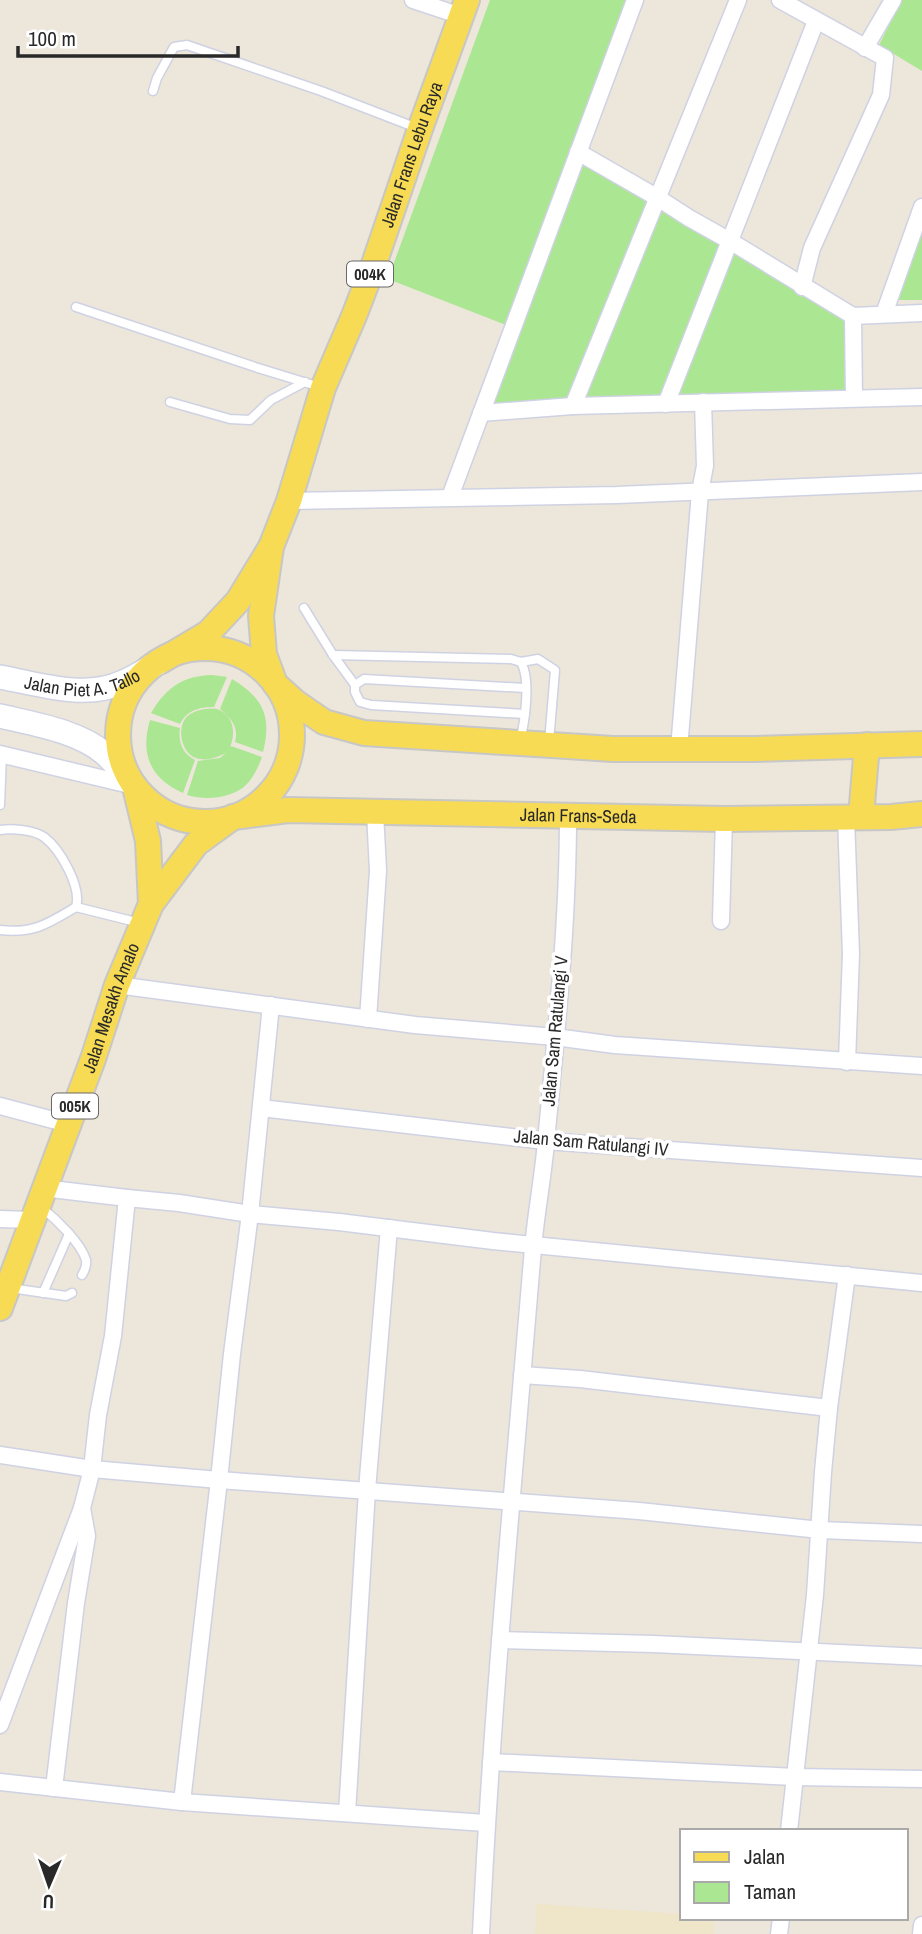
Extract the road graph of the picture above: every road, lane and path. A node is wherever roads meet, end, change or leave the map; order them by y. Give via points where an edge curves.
1 (413, 0) edge
2 (635, 0) edge
3 (738, 0) edge
4 (780, 0) edge
5 (893, 0) edge
6 (464, 8) edge
7 (816, 21) junction
8 (865, 48) junction
9 (153, 91) dead end
10 (419, 129) junction
11 (578, 152) junction
12 (658, 198) junction
13 (922, 207) edge
14 (730, 241) junction
15 (802, 287) junction
16 (76, 307) dead end
17 (922, 313) edge
18 (884, 314) junction
19 (853, 317) junction
20 (314, 385) junction
21 (922, 397) edge
22 (853, 398) junction
23 (170, 402) dead end
24 (704, 402) junction
25 (666, 404) junction
26 (573, 406) junction
27 (481, 413) junction
28 (922, 482) edge
29 (700, 492) junction
30 (450, 497) junction
31 (289, 501) junction
32 (271, 547) junction
33 (304, 608) dead end
34 (333, 655) junction
35 (161, 661) junction
36 (521, 662) junction
37 (0, 677) edge
38 (275, 684) junction
39 (355, 685) junction
40 (525, 688) junction
41 (525, 714) junction
42 (0, 716) edge
43 (520, 743) junction
44 (922, 744) edge
45 (549, 745) junction
46 (867, 745) junction
47 (680, 749) junction
48 (1, 754) edge
49 (135, 787) junction
50 (0, 805) edge
51 (375, 812) junction
52 (922, 814) edge
53 (568, 816) junction
54 (233, 817) junction
55 (854, 818) junction
56 (724, 819) junction
57 (0, 830) edge
58 (76, 907) junction
59 (147, 914) junction
60 (721, 921) dead end
61 (0, 930) edge
62 (117, 985) junction
63 (271, 1005) junction
64 (368, 1019) junction
65 (555, 1037) junction
66 (847, 1062) junction
67 (922, 1066) edge
68 (0, 1106) edge
69 (261, 1108) junction
70 (68, 1124) junction
71 (546, 1141) junction
72 (922, 1168) edge
73 (127, 1198) junction
74 (37, 1204) junction
75 (250, 1214) junction
76 (0, 1219) edge
77 (389, 1228) junction
78 (69, 1234) junction
79 (533, 1245) junction
80 (82, 1275) dead end
81 (847, 1275) junction
82 (922, 1283) edge
83 (43, 1293) junction
84 (72, 1293) dead end
85 (4, 1298) edge
86 (522, 1375) junction
87 (829, 1408) junction
88 (0, 1455) edge
89 (92, 1469) junction
90 (219, 1480) junction
91 (367, 1490) junction
92 (512, 1501) junction
93 (82, 1508) junction
94 (820, 1530) junction
95 (922, 1534) edge
96 (500, 1640) junction
97 (809, 1653) junction
98 (922, 1657) edge
99 (0, 1725) edge
100 (491, 1762) junction
101 (794, 1777) junction
102 (922, 1779) edge
103 (0, 1782) edge
104 (54, 1787) junction
105 (182, 1802) junction
106 (347, 1813) junction
107 (486, 1823) junction
108 (789, 1829) edge
109 (922, 1926) edge
110 (481, 1934) edge
111 (921, 1934) edge

1 - 6 street
2 - 11 street
3 - 12 street
4 - 7 street
5 - 8 street
6 - 10 main road, Jalan Frans Lebu Raya / 004K
7 - 8 street
7 - 14 street
8 - 15 street via 884,58 881,95 812,248
9 - 10 lane via 174,47 187,45
10 - 20 main road, Jalan Frans Lebu Raya / 004K via 354,316
11 - 12 street
11 - 27 street
12 - 14 street
12 - 26 street
13 - 18 street
14 - 15 street
14 - 25 street
15 - 19 street
16 - 20 lane
17 - 18 street
18 - 19 street
19 - 22 street
20 - 23 lane via 271,400 250,419 230,419
20 - 31 main road, Jalan Frans Lebu Raya / 004K
21 - 22 street
22 - 24 street
24 - 25 street
24 - 29 street via 705,466
25 - 26 street
26 - 27 street
27 - 30 street
28 - 29 street
29 - 30 street
29 - 47 street
30 - 31 street
31 - 32 main road, Jalan Frans Lebu Raya / 004K
32 - 35 main road, Jalan Frans Lebu Raya / 004K via 238,601 208,633
32 - 38 main road, Jalan Frans Lebu Raya / 004K via 261,616 264,654
33 - 34 lane
34 - 36 lane
34 - 39 lane
35 - 37 main road, Jalan Piet A. Tallo via 122,683 84,691
35 - 38 main road via 177,653 213,649 255,665
35 - 49 main road via 134,685 120,718 120,754
36 - 40 lane
36 - 45 lane via 538,659 555,670
38 - 43 main road via 324,722 364,733
38 - 54 main road via 290,716 288,761 264,799
39 - 40 lane via 364,679
39 - 41 lane via 360,702 371,705
40 - 41 lane
41 - 43 lane
42 - 49 main road via 87,742
43 - 45 main road
44 - 46 main road
45 - 47 main road
46 - 47 main road
46 - 55 main road
48 - 49 street
48 - 50 lane
49 - 54 main road via 162,811 179,818 215,821
49 - 59 main road, Jalan Mesakh Amalo / 005K via 148,841
51 - 53 main road, Jalan Frans-Seda
51 - 54 main road, Jalan Frans-Seda via 288,810
51 - 64 street via 378,871
52 - 55 main road, Jalan Frans-Seda
53 - 56 main road, Jalan Frans-Seda
53 - 65 street, Jalan Sam Ratulangi V via 568,880
54 - 59 main road, Jalan Mesakh Amalo / 005K via 196,844
55 - 56 main road, Jalan Frans-Seda
55 - 66 street
56 - 60 street
57 - 58 lane via 12,828 43,836 69,871 77,890
58 - 59 lane
58 - 61 lane via 43,927
59 - 62 main road, Jalan Mesakh Amalo / 005K
62 - 63 street
62 - 70 main road, Jalan Mesakh Amalo / 005K
63 - 64 street
63 - 69 street
64 - 65 street
65 - 66 street
65 - 71 street, Jalan Sam Ratulangi V
66 - 67 street
68 - 70 street
69 - 71 street, Jalan Sam Ratulangi IV
69 - 75 street
70 - 74 main road, Jalan Mesakh Amalo / 005K
71 - 72 street, Jalan Sam Ratulangi IV
71 - 79 street, Jalan Sam Ratulangi V
73 - 74 street
73 - 75 street
73 - 89 street via 113,1336
74 - 76 street
74 - 78 lane
74 - 85 main road, Jalan Mesakh Amalo / 005K
75 - 77 street
75 - 90 street
77 - 79 street
77 - 91 street
78 - 80 lane via 85,1258
78 - 83 lane
79 - 81 street
79 - 86 street, Jalan Sam Ratulangi V
81 - 82 street
81 - 87 street
83 - 84 lane
83 - 85 lane
86 - 87 street
86 - 92 street, Jalan Sam Ratulangi V
87 - 94 street
88 - 89 street
89 - 90 street
89 - 93 street
90 - 91 street
90 - 105 street
91 - 92 street
91 - 106 street
92 - 94 street
92 - 96 street, Jalan Sam Ratulangi V
93 - 99 street
93 - 104 street via 87,1536
94 - 95 street
94 - 97 street
96 - 97 street
96 - 100 street, Jalan Sam Ratulangi V
97 - 98 street
97 - 101 street
100 - 101 street
100 - 107 street, Jalan Sam Ratulangi V
101 - 102 street
101 - 108 street
103 - 104 street
104 - 105 street
105 - 106 street
106 - 107 street
107 - 110 street, Jalan Sam Ratulangi V
109 - 111 street

